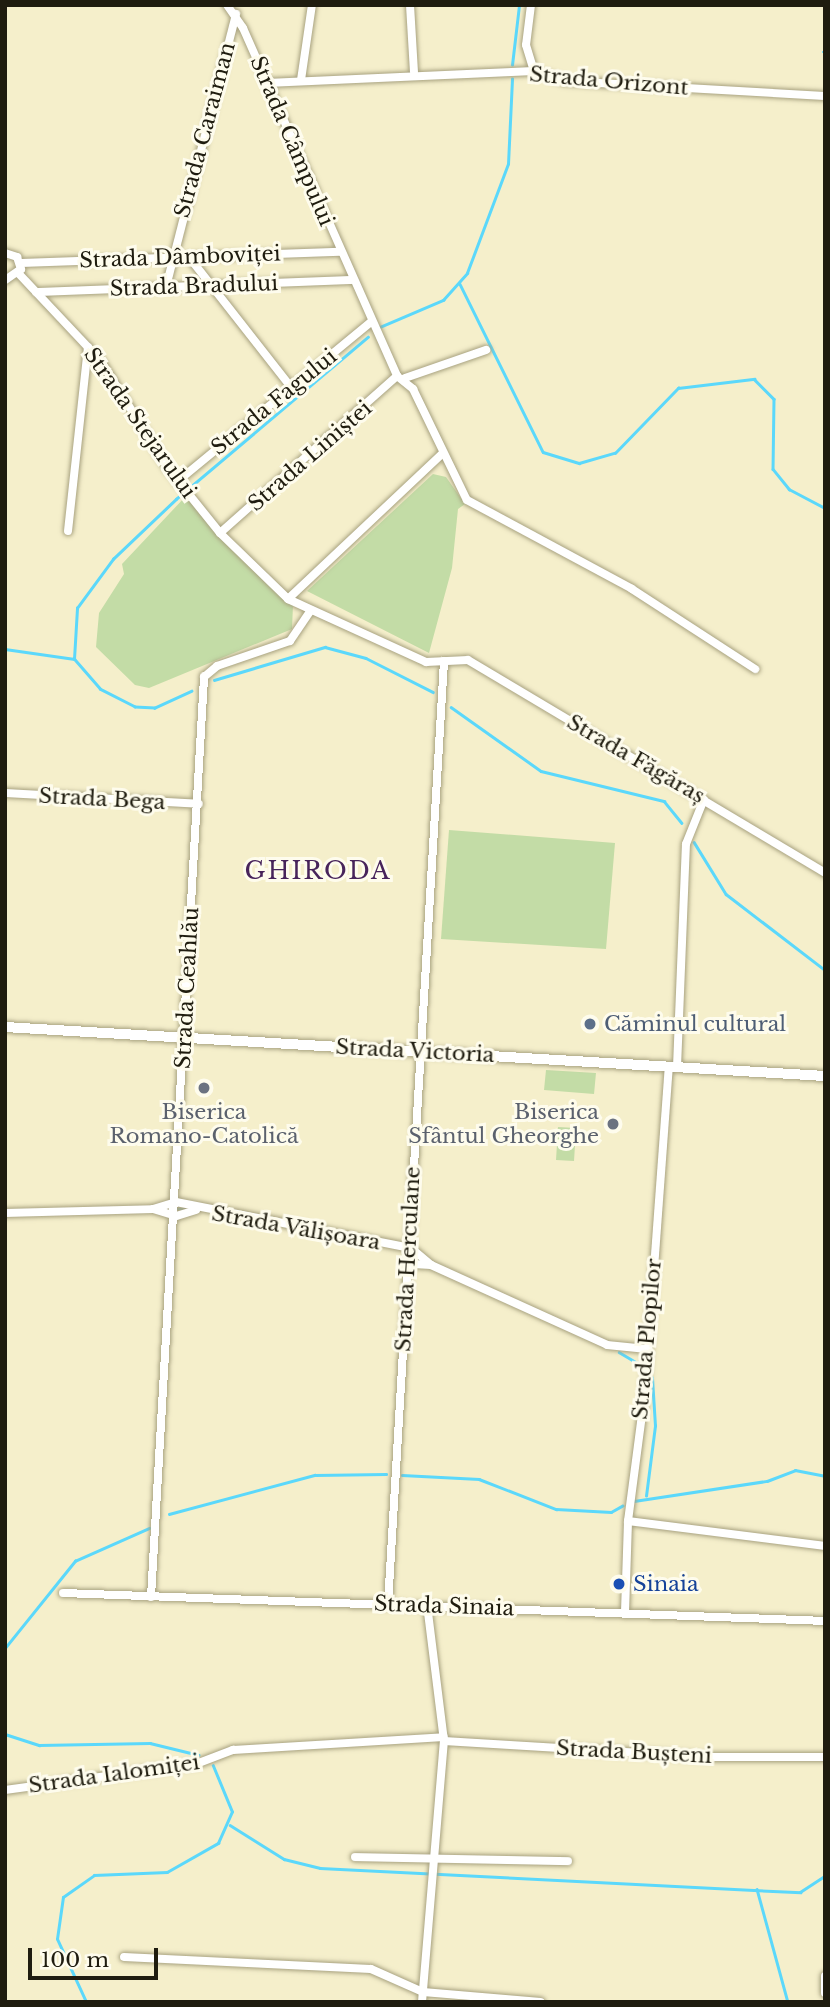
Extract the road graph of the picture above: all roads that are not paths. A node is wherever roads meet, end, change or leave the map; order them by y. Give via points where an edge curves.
1 (227, 5) edge
2 (312, 5) edge
3 (410, 5) edge
4 (531, 5) edge
5 (236, 14) junction
6 (534, 71) junction
7 (414, 72) junction
8 (301, 80) junction
9 (267, 82) junction
10 (825, 96) edge
11 (340, 252) junction
12 (5, 253) edge
13 (189, 257) junction
14 (170, 258) junction
15 (20, 263) junction
16 (19, 274) junction
17 (5, 280) edge
18 (353, 280) junction
19 (205, 286) junction
20 (166, 287) junction
21 (36, 292) junction
22 (370, 323) junction
23 (88, 347) junction
24 (485, 350) dead end
25 (401, 377) junction
26 (291, 387) junction
27 (442, 454) junction
28 (180, 483) junction
29 (68, 531) dead end
30 (220, 533) junction
31 (288, 599) junction
32 (310, 611) junction
33 (444, 661) junction
34 (755, 669) dead end
35 (5, 793) edge
36 (705, 799) junction
37 (199, 804) junction
38 (825, 873) edge
39 (5, 1027) edge
40 (184, 1037) junction
41 (418, 1051) junction
42 (673, 1067) junction
43 (825, 1076) edge
44 (153, 1209) junction
45 (176, 1209) junction
46 (5, 1213) edge
47 (410, 1256) junction
48 (431, 1265) junction
49 (647, 1349) junction
50 (628, 1521) junction
51 (825, 1546) edge
52 (63, 1593) dead end
53 (151, 1597) junction
54 (388, 1604) junction
55 (427, 1605) junction
56 (625, 1612) junction
57 (825, 1621) edge
58 (444, 1739) junction
59 (221, 1755) joint
60 (825, 1757) edge
61 (5, 1790) edge
62 (355, 1857) dead end
63 (438, 1861) junction
64 (568, 1861) dead end
65 (124, 1957) dead end
66 (825, 1976) edge
67 (423, 1992) junction
68 (824, 1993) edge
69 (422, 2002) edge
70 (541, 2002) edge

1 - 5 street, Strada Câmpului
2 - 8 street
3 - 7 street
4 - 6 street via 526,45
5 - 9 street, Strada Câmpului
5 - 14 street, Strada Caraiman
6 - 7 street, Strada Orizont
6 - 10 street, Strada Orizont via 564,81
7 - 8 street, Strada Orizont
8 - 9 street, Strada Orizont
9 - 11 street, Strada Câmpului
11 - 13 street, Strada Dâmboviței
11 - 18 street, Strada Câmpului
12 - 15 street
13 - 14 street, Strada Dâmboviței
13 - 19 street
14 - 15 street, Strada Dâmboviței
14 - 20 street, Strada Caraiman
15 - 16 street
16 - 17 street
16 - 21 street, Strada Stejarului
18 - 19 street, Strada Bradului
18 - 22 street, Strada Câmpului
19 - 20 street, Strada Bradului
19 - 26 street
20 - 21 street, Strada Bradului
21 - 23 street, Strada Stejarului
22 - 25 street, Strada Câmpului
22 - 26 street, Strada Fagului
23 - 28 street, Strada Stejarului
23 - 29 street
24 - 25 street
25 - 27 street, Strada Câmpului
25 - 30 street, Strada Liniștei
26 - 28 street, Strada Fagului
27 - 31 street
27 - 34 street, Strada Câmpului via 475,505 632,589
28 - 30 street, Strada Stejarului
30 - 31 street, Strada Stejarului
31 - 32 street, Strada Stejarului
32 - 33 street, Strada Stejarului via 426,662
32 - 37 street, Strada Ceahlău via 290,641 206,672
33 - 36 street, Strada Făgăraș via 468,660
33 - 41 street, Strada Herculane
35 - 37 street, Strada Bega
36 - 38 street, Strada Făgăraș
36 - 42 street, Strada Plopilor via 686,844
37 - 40 street, Strada Ceahlău
39 - 40 street, Strada Victoria
40 - 41 street, Strada Victoria
40 - 45 street, Strada Ceahlău
41 - 42 street, Strada Victoria
41 - 47 street, Strada Herculane
42 - 43 street, Strada Victoria
42 - 49 street, Strada Plopilor
44 - 45 street, Strada Vălișoara
44 - 45 street, Strada Vălișoara
44 - 46 street, Strada Vălișoara
45 - 47 street, Strada Vălișoara
45 - 53 street, Strada Ceahlău
47 - 48 street, Strada Vălișoara
47 - 48 street, Strada Vălișoara
47 - 54 street, Strada Herculane
48 - 49 street, Strada Vălișoara via 607,1345
49 - 50 street, Strada Plopilor
50 - 51 street
50 - 56 street, Strada Plopilor
52 - 53 street, Strada Sinaia
53 - 54 street, Strada Sinaia
54 - 55 street, Strada Sinaia
55 - 56 street, Strada Sinaia
55 - 58 street
56 - 57 street, Strada Sinaia
58 - 59 street, Strada Bușteni via 320,1740
58 - 60 street, Strada Bușteni via 708,1757
58 - 63 street
59 - 61 street, Strada Ialomiței
62 - 63 street
63 - 64 street
63 - 67 street
65 - 67 street via 371,1969
66 - 68 street
67 - 69 street
67 - 70 street

